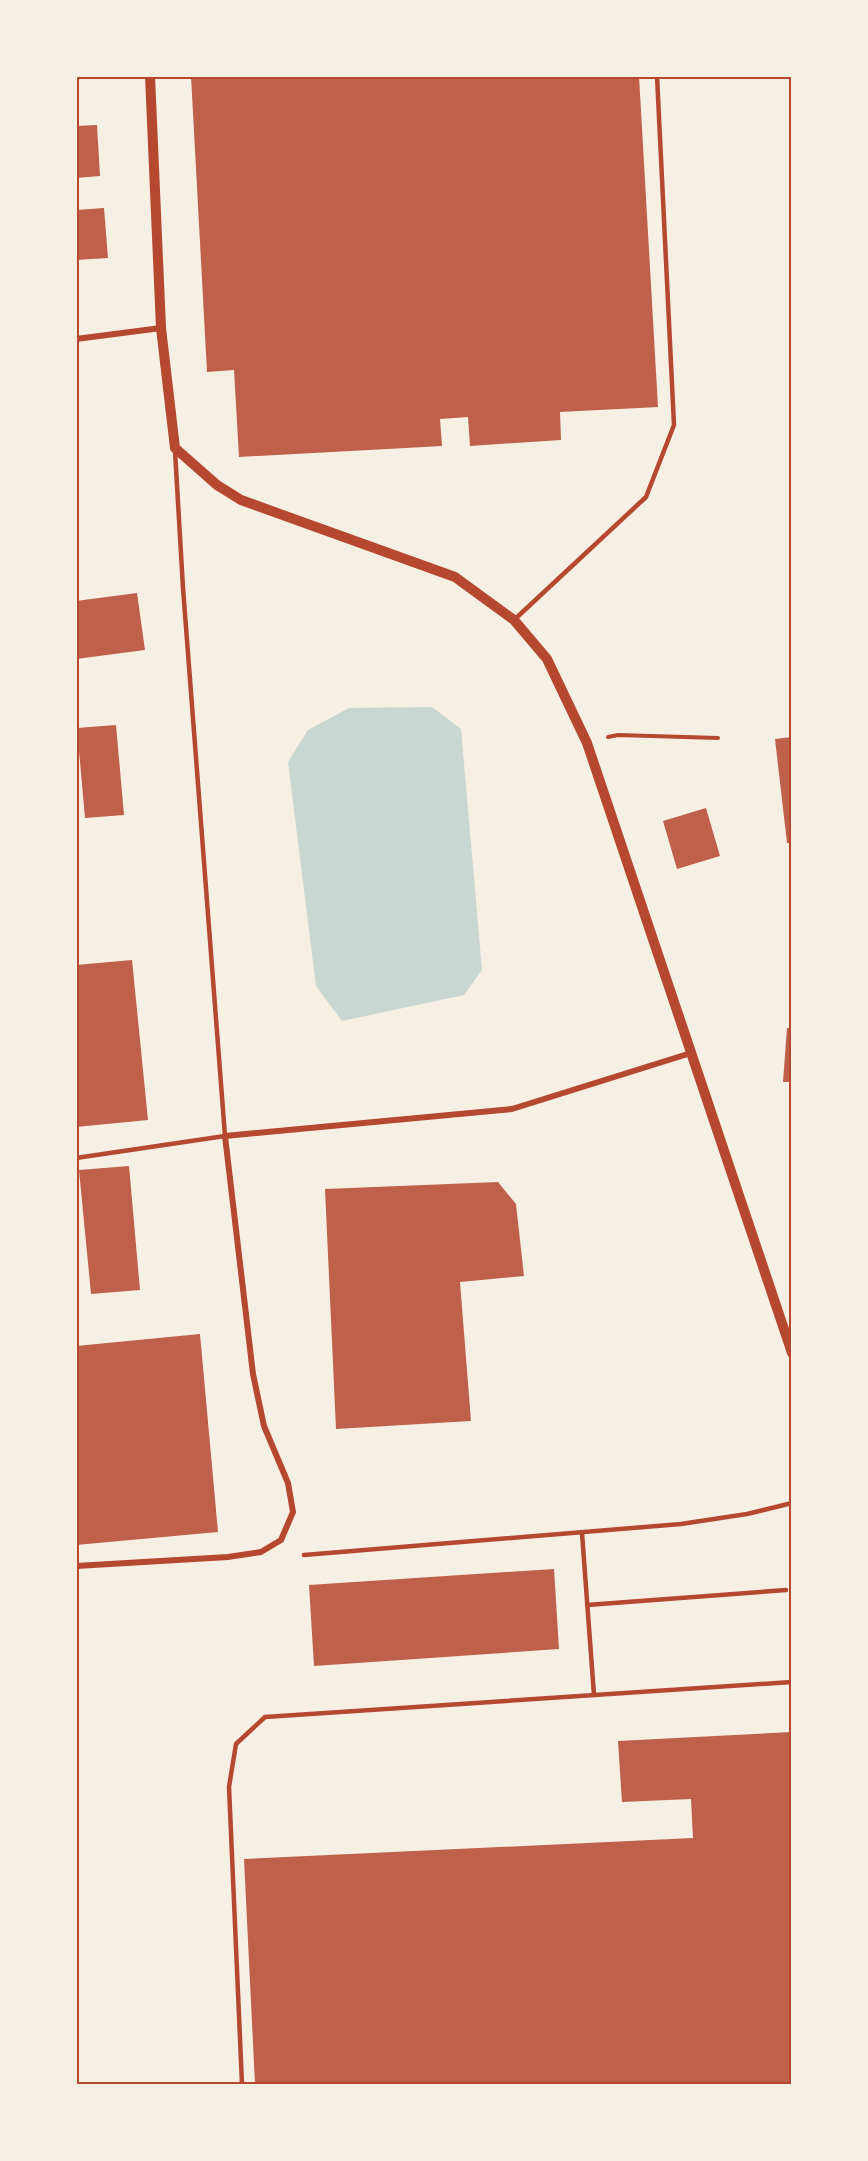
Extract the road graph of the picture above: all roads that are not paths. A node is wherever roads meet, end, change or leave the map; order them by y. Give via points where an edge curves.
1 (150, 76) edge
2 (657, 76) edge
3 (161, 328) junction
4 (76, 339) edge
5 (175, 448) junction
6 (514, 620) junction
7 (691, 1053) junction
8 (225, 1136) junction
9 (76, 1158) edge
10 (792, 1353) edge
11 (792, 1503) edge
12 (582, 1533) junction
13 (304, 1555) dead end
14 (76, 1566) edge
15 (786, 1590) dead end
16 (587, 1605) junction
17 (792, 1682) edge
18 (594, 1695) junction
19 (242, 2085) edge

1 - 3 street
2 - 6 lane via 674,425 646,497
3 - 4 street
3 - 5 street
5 - 6 street via 217,485 241,500 455,577
5 - 8 lane
6 - 7 street via 547,659 587,743
7 - 8 street via 512,1109
7 - 10 street
8 - 9 lane
8 - 14 street via 253,1374 264,1426 288,1483 293,1512 281,1540 261,1552
11 - 12 lane via 681,1524
12 - 13 lane
12 - 16 lane
15 - 16 lane
16 - 18 lane
17 - 18 lane
18 - 19 lane via 265,1717 236,1744 229,1787

